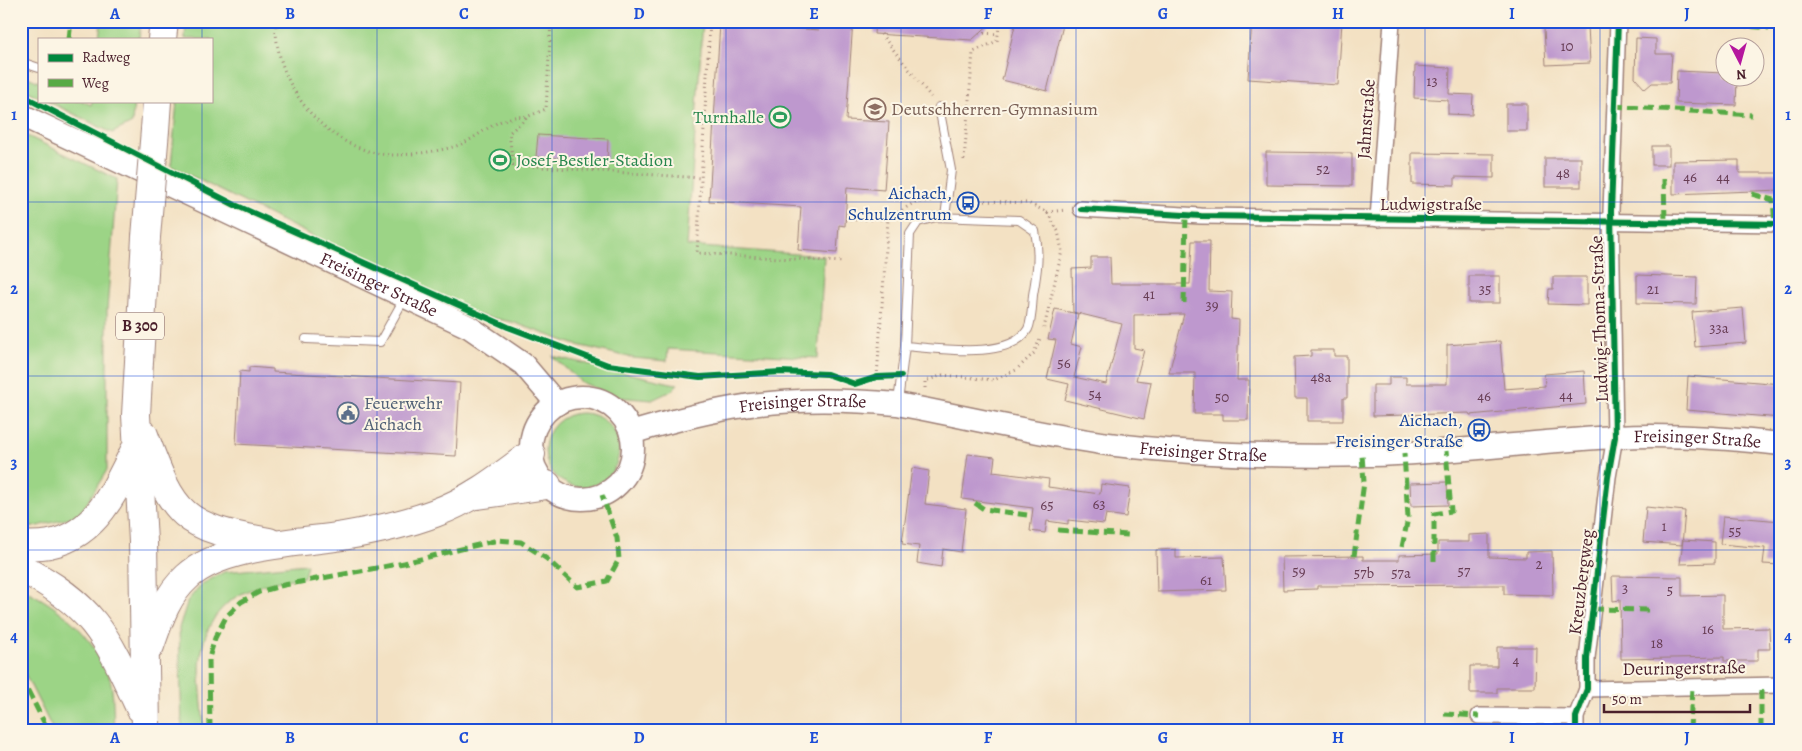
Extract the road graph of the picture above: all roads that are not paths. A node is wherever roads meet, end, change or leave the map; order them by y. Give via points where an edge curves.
1 (164, 21) edge
2 (1392, 21) edge
3 (1618, 21) edge
4 (162, 38) edge
5 (21, 62) edge
6 (38, 68) edge
7 (157, 102) edge
8 (940, 107) road end
9 (21, 115) edge
10 (1081, 209) dead end
11 (945, 217) junction
12 (1378, 219) junction
13 (1611, 220) junction
14 (1781, 224) edge
15 (406, 297) junction
16 (306, 339) dead end
17 (905, 346) junction
18 (557, 404) junction
19 (897, 404) junction
20 (136, 415) junction
21 (631, 432) junction
22 (1616, 437) junction
23 (1781, 444) edge
24 (137, 446) junction
25 (532, 454) junction
26 (547, 485) junction
27 (474, 496) junction
28 (281, 544) junction
29 (21, 545) edge
30 (21, 568) edge
31 (144, 667) junction
32 (1781, 685) edge
33 (1587, 689) junction
34 (1479, 716) dead end
35 (1576, 723) edge
36 (146, 724) edge

1 - 4 highway
2 - 12 street, Jahnstraße
3 - 13 street, Ludwig-Thoma-Straße
5 - 6 lane
7 - 20 highway, B 300, bridge
8 - 11 lane via 951,170
9 - 15 main road, Freisinger Straße
10 - 12 street, Ludwigstraße via 1201,216
11 - 17 lane via 918,222 910,234
11 - 17 lane via 1019,220 1035,232 1039,251 1029,328 1017,342 996,348 969,350
12 - 13 street, Ludwigstraße
13 - 14 street, Ludwigstraße
13 - 22 street, Ludwig-Thoma-Straße
15 - 16 lane via 380,342
15 - 18 main road, Freisinger Straße via 469,326 504,349 523,364
17 - 19 lane
18 - 21 main road via 579,397 599,400 621,415
18 - 25 main road via 536,425
19 - 21 main road, Freisinger Straße via 806,401 734,407
19 - 22 main road, Freisinger Straße via 1108,444 1251,455 1380,455
20 - 24 highway, B 300
20 - 28 highway via 164,486 182,512 209,529
21 - 26 main road via 633,452 629,469 608,492 595,498 577,499
22 - 23 main road, Freisinger Straße via 1701,437
22 - 33 street, Kreuzbergweg via 1608,477 1587,658
24 - 29 highway via 105,507 92,523 63,540 37,546
24 - 31 highway, B 300
25 - 26 main road via 538,473
25 - 27 highway
26 - 27 highway
27 - 28 highway via 434,514 392,526
28 - 31 highway via 220,558 188,576 166,602
30 - 36 highway via 62,592 95,621 113,649
31 - 36 highway, B 300
32 - 33 street, Deuringerstraße
33 - 35 street, Kreuzbergweg
34 - 35 street, Kreuzbergweg

